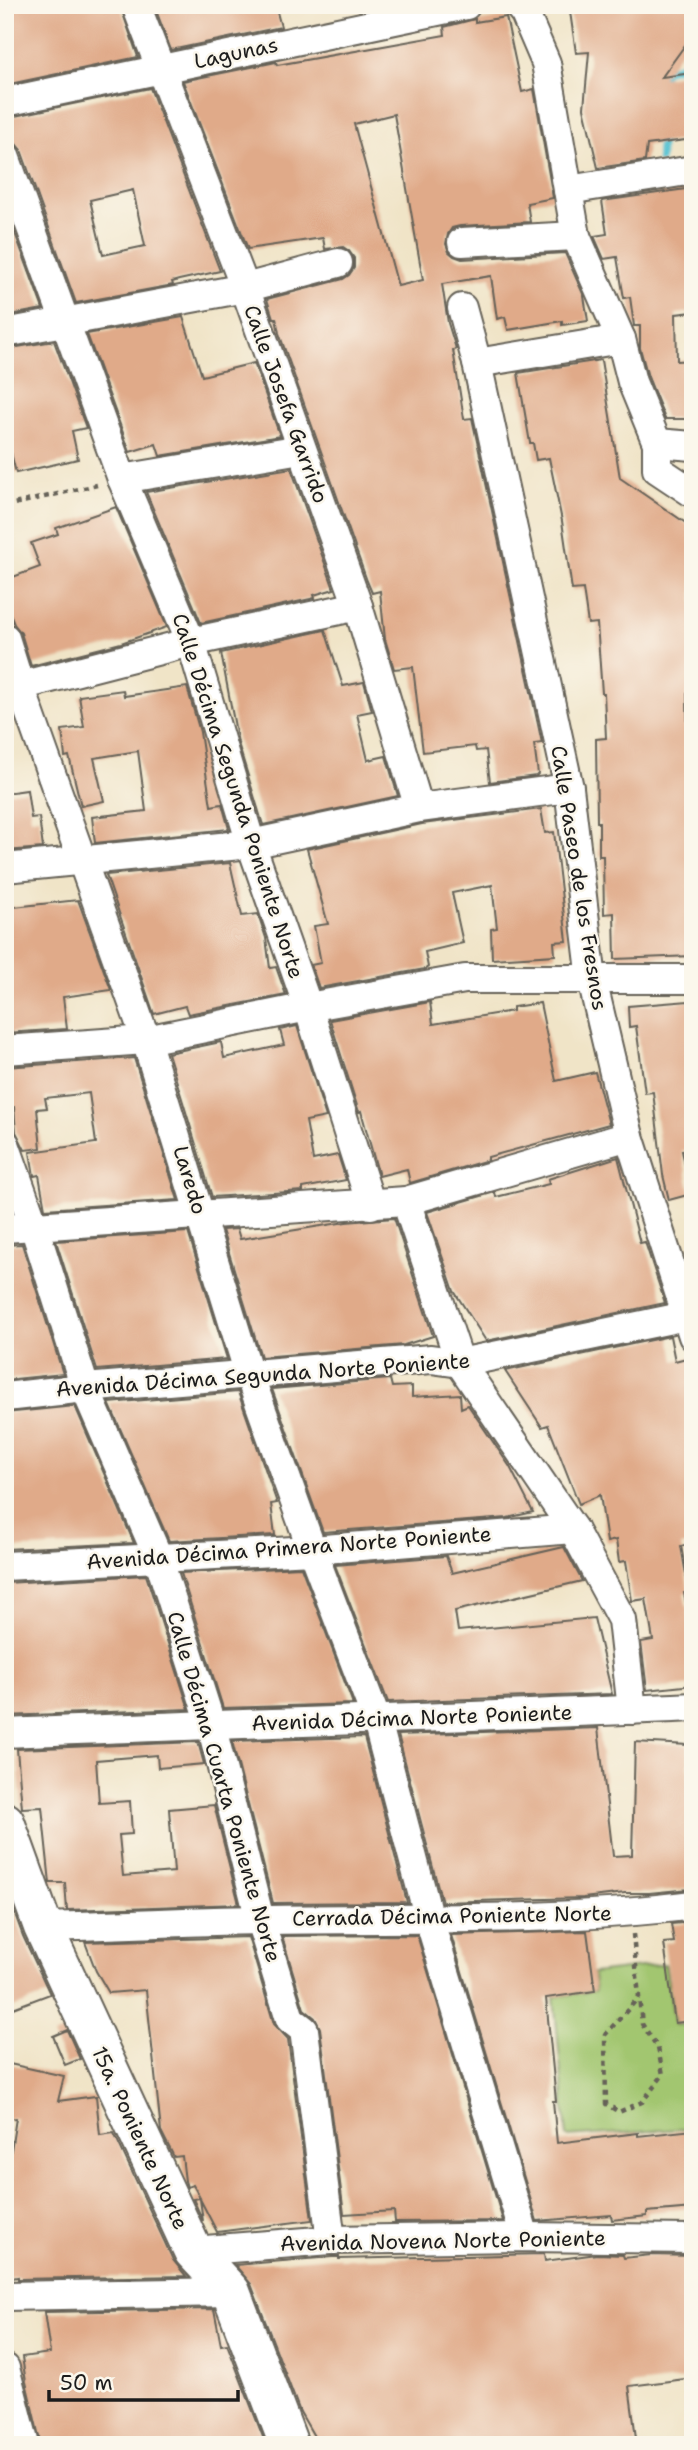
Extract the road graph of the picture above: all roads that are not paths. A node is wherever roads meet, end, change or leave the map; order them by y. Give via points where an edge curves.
1 (136, 5) edge
2 (466, 5) edge
3 (518, 5) edge
4 (159, 69) junction
5 (5, 102) edge
6 (5, 156) edge
7 (693, 170) edge
8 (568, 190) junction
9 (576, 236) junction
10 (461, 242) dead end
11 (338, 263) dead end
12 (244, 288) junction
13 (462, 308) dead end
14 (65, 322) junction
15 (5, 332) edge
16 (621, 339) junction
17 (477, 363) junction
18 (657, 443) junction
19 (693, 446) edge
20 (301, 449) junction
21 (122, 479) junction
22 (693, 493) edge
23 (358, 606) junction
24 (5, 638) edge
25 (191, 642) junction
26 (13, 687) edge
27 (569, 788) junction
28 (419, 808) junction
29 (251, 844) junction
30 (82, 862) junction
31 (5, 868) edge
32 (693, 979) edge
33 (592, 980) junction
34 (308, 1007) junction
35 (146, 1040) junction
36 (5, 1050) edge
37 (629, 1136) junction
38 (5, 1144) edge
39 (406, 1201) junction
40 (371, 1205) junction
41 (201, 1216) junction
42 (34, 1226) junction
43 (5, 1228) edge
44 (689, 1326) edge
45 (460, 1363) junction
46 (249, 1374) junction
47 (85, 1388) junction
48 (5, 1397) edge
49 (573, 1529) junction
50 (312, 1550) junction
51 (158, 1557) junction
52 (5, 1566) edge
53 (693, 1707) edge
54 (632, 1710) junction
55 (377, 1721) junction
56 (211, 1724) junction
57 (5, 1733) edge
58 (5, 1822) edge
59 (693, 1905) edge
60 (429, 1919) junction
61 (260, 1920) junction
62 (43, 1927) junction
63 (525, 2237) junction
64 (693, 2239) edge
65 (331, 2240) junction
66 (193, 2251) junction
67 (231, 2292) junction
68 (5, 2296) edge
69 (5, 2368) edge
70 (25, 2445) edge
71 (289, 2445) edge

1 - 4 street, Calle Josefa Garrido
2 - 4 street, Lagunas
3 - 8 street via 546,63
4 - 5 street, Lagunas
4 - 12 street, Calle Josefa Garrido
6 - 14 street, Calle Décima Segunda Poniente Norte
7 - 8 street
8 - 9 street
9 - 10 street
9 - 16 street
11 - 12 street
12 - 14 street
12 - 20 street, Calle Josefa Garrido
13 - 17 street, Calle Paseo de los Fresnos
14 - 15 street
14 - 21 street, Calle Décima Segunda Poniente Norte
16 - 17 street
16 - 18 street via 632,382
17 - 27 street, Calle Paseo de los Fresnos
18 - 19 street
18 - 22 street via 657,469
20 - 21 street
20 - 23 street, Calle Josefa Garrido
21 - 25 street, Calle Décima Segunda Poniente Norte
23 - 25 street
23 - 28 street, Calle Josefa Garrido
24 - 26 street, Laredo
25 - 26 street
25 - 29 street, Calle Décima Segunda Poniente Norte
26 - 30 street, Laredo
27 - 28 street
27 - 33 street, Calle Paseo de los Fresnos
28 - 29 street
29 - 30 street
29 - 34 street, Calle Décima Segunda Poniente Norte
30 - 31 street
30 - 35 street, Laredo
32 - 33 street
33 - 34 street via 465,979
33 - 37 street, Calle Paseo de los Fresnos
34 - 35 street
34 - 40 street, Calle Décima Segunda Poniente Norte
35 - 36 street
35 - 41 street, Laredo
37 - 39 street
37 - 44 street, Calle Paseo de los Fresnos
38 - 42 street, Calle Décima Cuarta Poniente Norte
39 - 40 street
39 - 45 street
40 - 41 street
41 - 42 street
41 - 46 street, Laredo
42 - 43 street
42 - 47 street, Calle Décima Cuarta Poniente Norte
44 - 45 street, Avenida Décima Segunda Norte Poniente
45 - 46 street, Avenida Décima Segunda Norte Poniente via 431,1359
45 - 49 street
46 - 47 street, Avenida Décima Segunda Norte Poniente
46 - 50 street, Laredo
47 - 48 street, Avenida Décima Segunda Norte Poniente
47 - 51 street, Calle Décima Cuarta Poniente Norte
49 - 50 street, Avenida Décima Primera Norte Poniente
49 - 54 street via 622,1620
50 - 51 street, Avenida Décima Primera Norte Poniente
50 - 55 street, Laredo
51 - 52 street, Avenida Décima Primera Norte Poniente
51 - 56 street, Calle Décima Cuarta Poniente Norte
53 - 54 street, Avenida Décima Norte Poniente
54 - 55 street, Avenida Décima Norte Poniente
55 - 56 street, Avenida Décima Norte Poniente
55 - 60 street, Laredo
56 - 57 street, Avenida Décima Norte Poniente
56 - 61 street, Calle Décima Cuarta Poniente Norte
58 - 62 street, 15a. Poniente Norte
59 - 60 street, Cerrada Décima Poniente Norte via 631,1913
60 - 61 street, Cerrada Décima Poniente Norte
60 - 63 street, Laredo
61 - 62 street, Cerrada Décima Poniente Norte
61 - 65 street, Calle Décima Cuarta Poniente Norte via 290,2019 304,2031
62 - 66 street, 15a. Poniente Norte
63 - 64 street, Avenida Novena Norte Poniente
63 - 65 street, Avenida Novena Norte Poniente
65 - 66 street, Avenida Novena Norte Poniente
66 - 67 street, 15a. Poniente Norte
67 - 68 street
67 - 71 street, 15a. Poniente Norte
69 - 70 street

